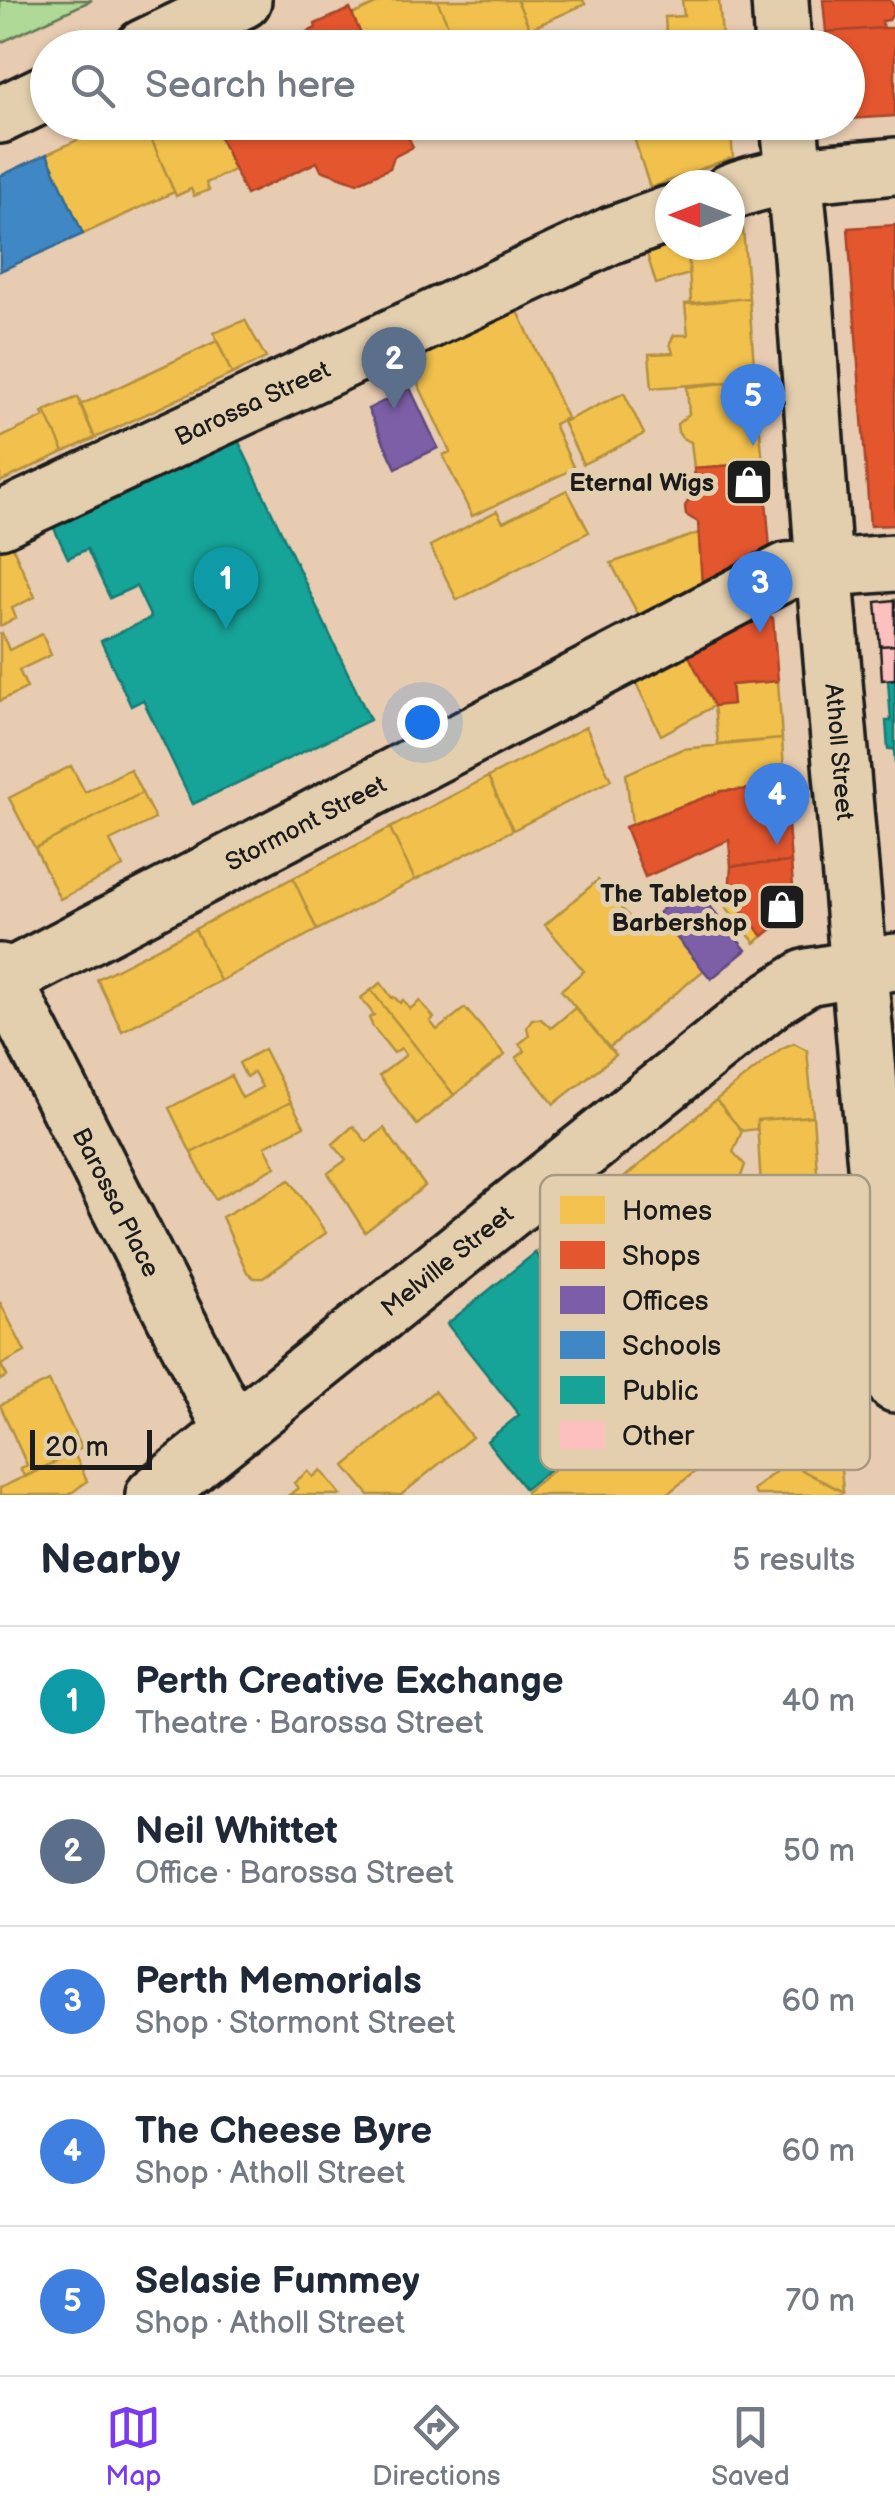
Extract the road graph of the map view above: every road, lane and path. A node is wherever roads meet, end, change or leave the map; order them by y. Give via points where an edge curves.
1 (243, 0) edge
2 (780, 0) edge
3 (180, 30) edge
4 (782, 30) edge
5 (30, 101) edge
6 (0, 115) edge
7 (791, 140) edge
8 (895, 166) edge
9 (795, 176) junction
10 (745, 187) edge
11 (655, 219) edge
12 (0, 520) edge
13 (895, 563) edge
14 (824, 567) junction
15 (878, 965) edge
16 (2, 976) edge
17 (553, 1175) edge
18 (540, 1185) edge
19 (895, 1384) edge
20 (233, 1431) junction
21 (154, 1495) edge

1 - 3 street
2 - 4 street
5 - 6 street
7 - 9 street, Atholl Street
8 - 9 street
9 - 10 street
9 - 14 street, Atholl Street
11 - 12 street, Barossa Street
13 - 14 street, Stormont Street
14 - 15 street, Atholl Street
14 - 16 street, Stormont Street via 787,571
15 - 17 street, Melville Street via 807,977 774,998
15 - 19 street, Atholl Street
16 - 20 street, Barossa Place
18 - 20 street, Melville Street
20 - 21 street, Melville Street

